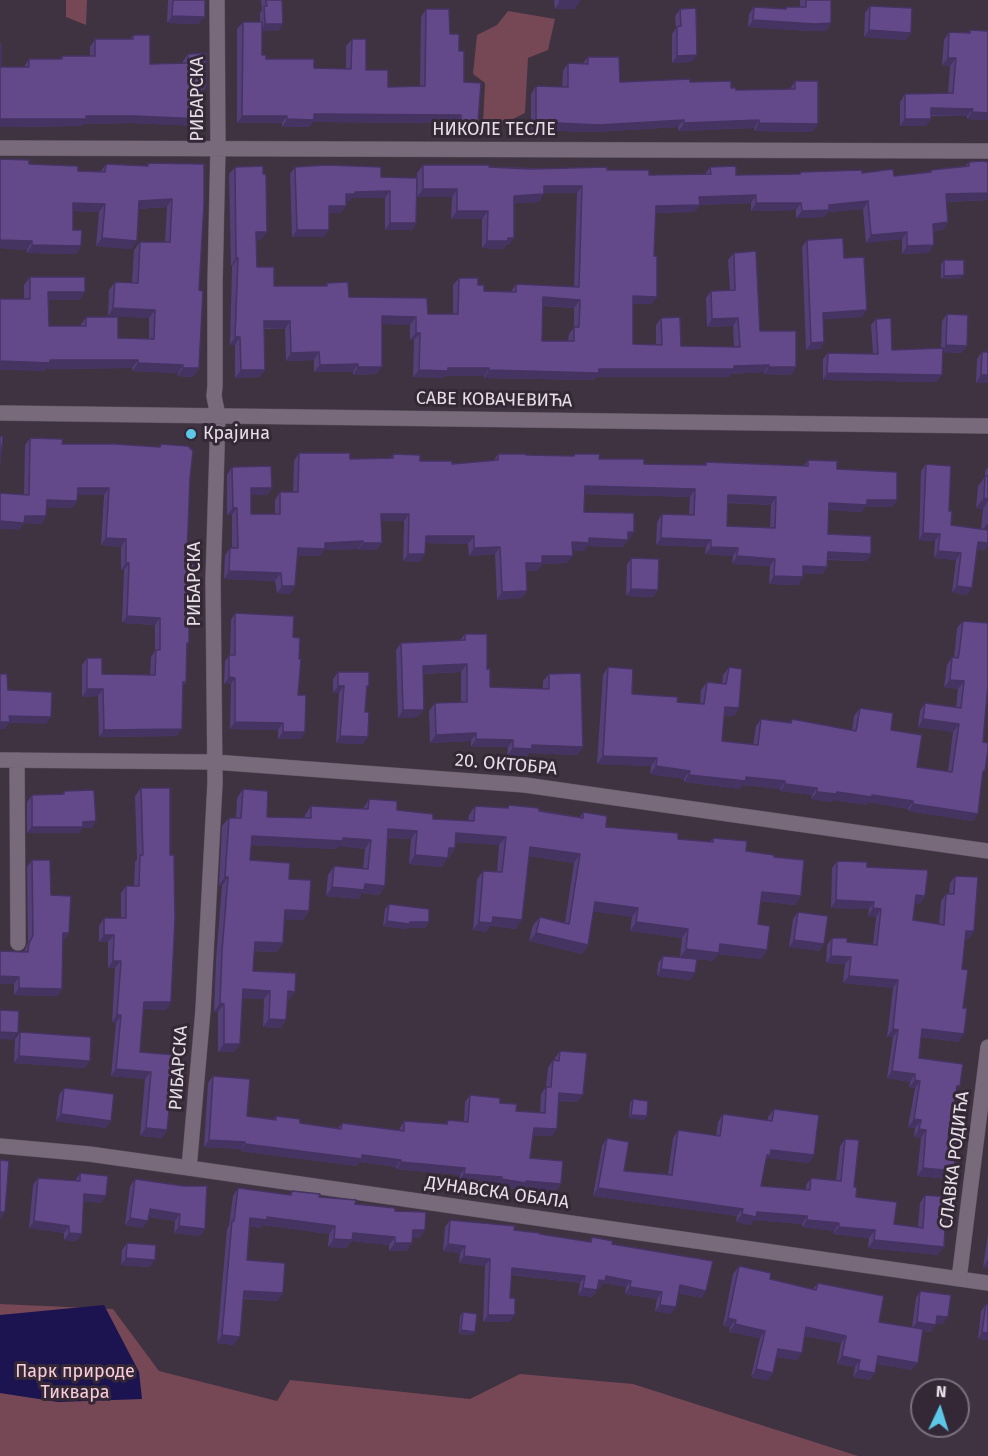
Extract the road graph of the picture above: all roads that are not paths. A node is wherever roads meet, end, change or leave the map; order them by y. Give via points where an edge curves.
1 (217, 0) edge
2 (0, 148) edge
3 (218, 148) junction
4 (988, 151) edge
5 (0, 413) edge
6 (218, 416) junction
7 (988, 426) edge
8 (0, 760) edge
9 (17, 760) junction
10 (214, 762) junction
11 (988, 851) edge
12 (18, 943) dead end
13 (988, 1047) edge
14 (0, 1146) edge
15 (189, 1168) junction
16 (959, 1279) junction
17 (988, 1283) edge

1 - 3 street, РИБАРСКА
2 - 3 street, НИКОЛЕ ТЕСЛЕ
3 - 4 street, НИКОЛЕ ТЕСЛЕ
3 - 6 street, РИБАРСКА via 214,396
5 - 6 street, САВЕ КОВАЧЕВИЋА
6 - 7 street, САВЕ КОВАЧЕВИЋА
6 - 10 street, РИБАРСКА via 213,580
8 - 9 street, 20. ОКТОБРА
9 - 10 street, 20. ОКТОБРА
9 - 12 street
10 - 11 street, 20. ОКТОБРА via 525,785
10 - 15 street, РИБАРСКА via 203,1010
13 - 16 street, СЛАВКА РОДИЋА
14 - 15 street, ДУНАВСКА ОБАЛА
15 - 16 street, ДУНАВСКА ОБАЛА
16 - 17 street, ДУНАВСКА ОБАЛА

